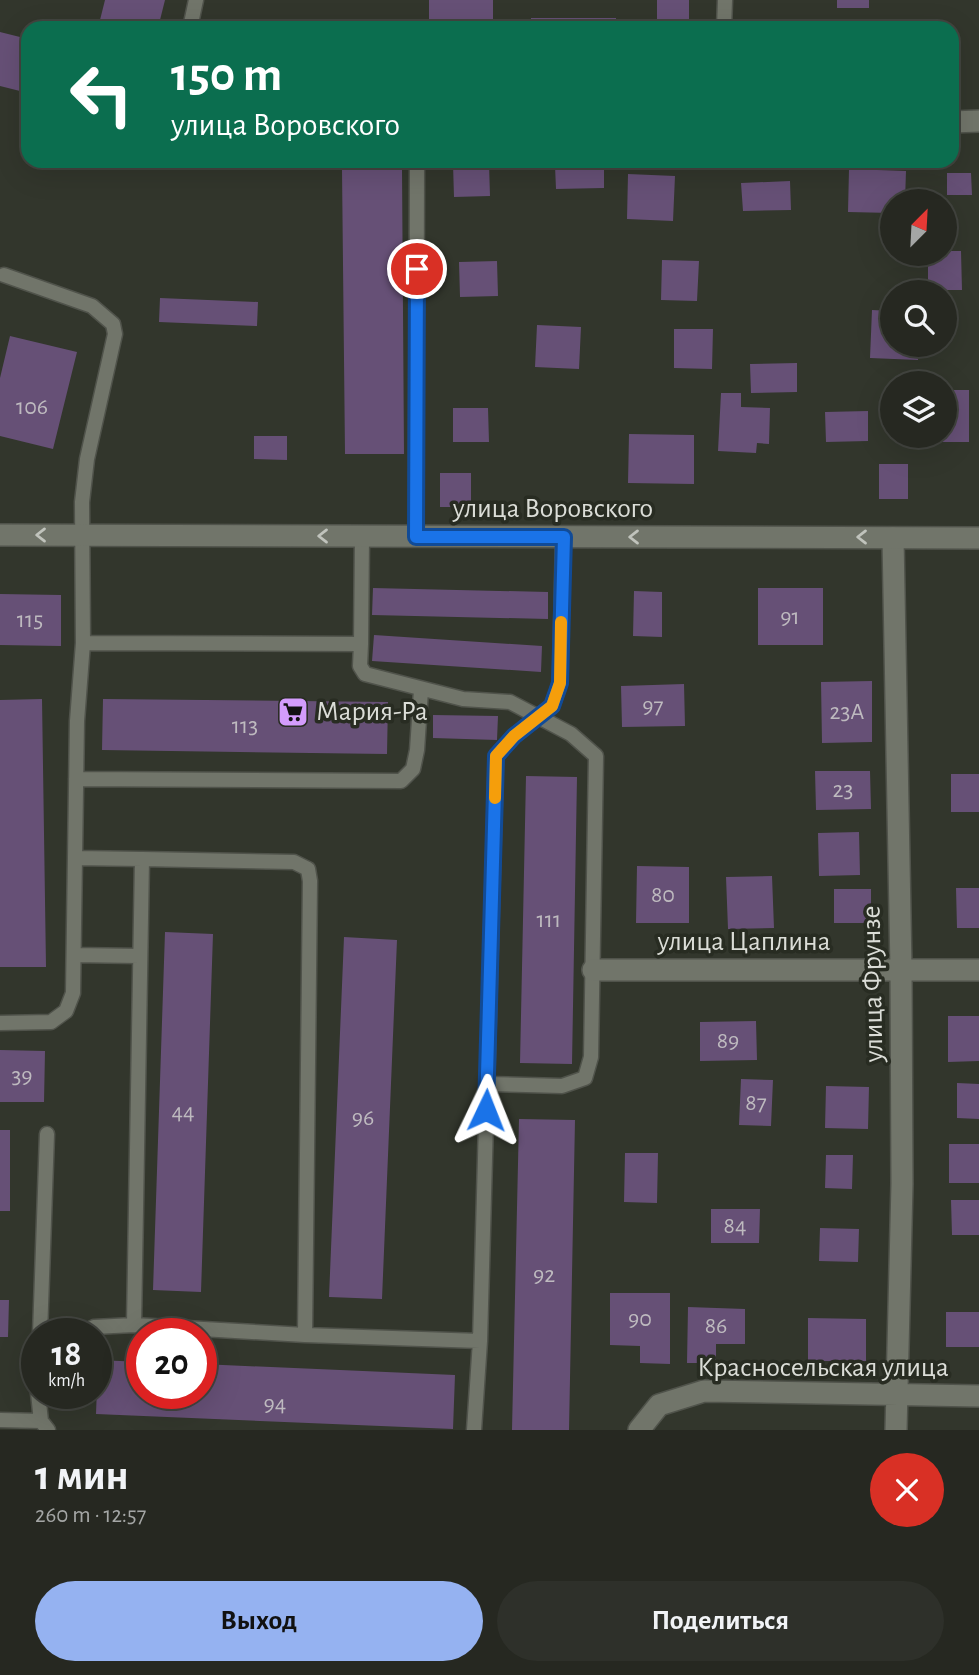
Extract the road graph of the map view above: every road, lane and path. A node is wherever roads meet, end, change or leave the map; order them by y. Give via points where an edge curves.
1 (195, 0) edge
2 (725, 0) edge
3 (191, 21) edge
4 (724, 21) edge
5 (979, 121) edge
6 (959, 122) edge
7 (417, 168) edge
8 (4, 275) dead end
9 (0, 535) edge
10 (82, 535) junction
11 (362, 536) junction
12 (416, 537) junction
13 (564, 537) junction
14 (893, 538) junction
15 (979, 538) edge
16 (83, 643) junction
17 (361, 644) junction
18 (421, 690) junction
19 (539, 719) junction
20 (76, 779) junction
21 (75, 858) junction
22 (142, 859) junction
23 (74, 955) junction
24 (139, 956) junction
25 (593, 970) junction
26 (901, 970) junction
27 (979, 970) edge
28 (0, 1023) edge
29 (487, 1084) junction
30 (47, 1134) dead end
31 (41, 1318) edge
32 (134, 1318) edge
33 (217, 1330) edge
34 (305, 1335) junction
35 (480, 1341) junction
36 (896, 1396) junction
37 (979, 1396) edge
38 (0, 1420) edge
39 (44, 1426) edge
40 (474, 1430) edge
41 (639, 1430) edge
42 (896, 1430) edge

1 - 3 lane
2 - 4 lane
5 - 6 street
7 - 12 lane
8 - 10 lane via 92,306 113,324 115,334 88,459
10 -> 9 street, улица Воровского
11 -> 10 street, улица Воровского
10 - 16 lane
11 - 12 street, улица Воровского
11 - 17 lane
12 - 13 street, улица Воровского
14 -> 13 street, улица Воровского
13 - 19 lane via 560,683 552,706
14 - 15 street, улица Воровского
14 - 26 street, улица Фрунзе
16 - 17 lane
16 - 20 lane
17 - 18 lane via 360,666 365,674
18 - 19 lane via 510,702
18 - 20 lane via 418,750 413,769 401,781
19 - 25 lane via 571,734 596,756
19 - 29 lane via 496,756
20 - 21 lane
21 - 22 lane
21 - 23 lane
22 - 24 lane
22 - 34 lane via 294,862 308,869
23 - 24 lane
23 - 28 lane via 73,993 66,1012 51,1022
24 - 32 lane
25 - 26 street, улица Цаплина
25 - 29 lane via 591,1057 585,1078 562,1086
26 - 27 street, улица Цаплина
26 - 36 street, улица Фрунзе via 902,1184
29 - 35 lane
30 - 31 lane
33 - 34 lane
34 - 35 lane
35 - 40 lane
36 - 37 street, Красносельская улица
36 - 41 street, Красносельская улица via 704,1391 659,1405
36 - 42 street, улица Фрунзе
38 - 39 lane

